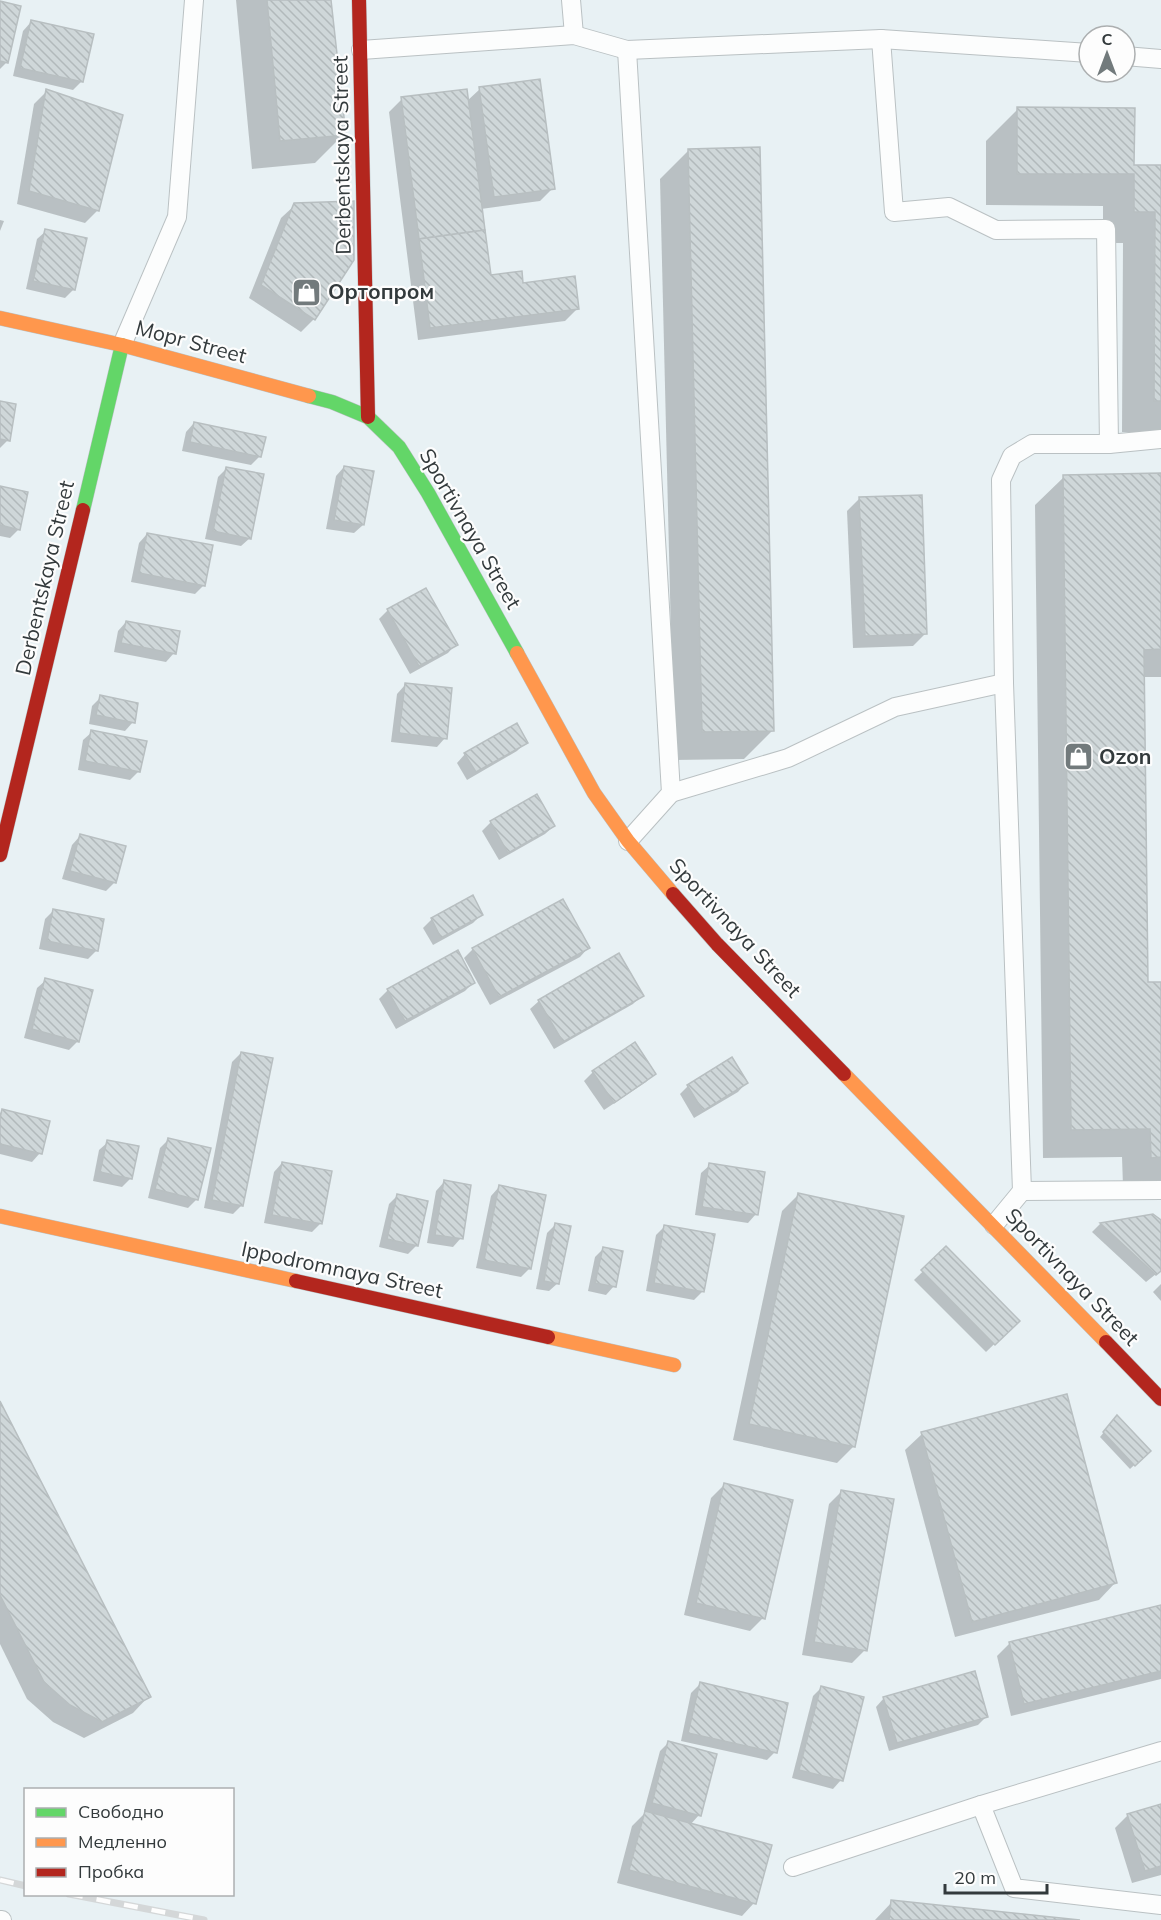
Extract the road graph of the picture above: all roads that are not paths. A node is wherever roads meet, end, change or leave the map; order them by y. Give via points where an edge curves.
1 (194, 0) edge
2 (359, 0) edge
3 (571, 0) edge
4 (574, 35) junction
5 (881, 39) junction
6 (361, 50) junction
7 (627, 50) junction
8 (1077, 52) edge
9 (1137, 57) edge
10 (1161, 58) edge
11 (0, 318) edge
12 (122, 345) junction
13 (368, 417) junction
14 (1161, 439) edge
15 (1109, 444) junction
16 (1004, 683) junction
17 (670, 793) junction
18 (628, 841) junction
19 (0, 855) edge
20 (1161, 1190) edge
21 (1023, 1191) junction
22 (0, 1216) edge
23 (994, 1225) junction
24 (674, 1365) dead end
25 (1161, 1399) edge
26 (1161, 1751) edge
27 (981, 1805) junction
28 (793, 1867) dead end
29 (1161, 1905) edge

1 - 12 lane via 177,217
2 - 6 main road, Derbentskaya Street
3 - 4 lane
4 - 6 lane
4 - 7 lane
5 - 7 lane
5 - 8 lane
5 - 15 lane via 894,212 949,207 996,230 1106,228
6 - 13 main road, Derbentskaya Street
7 - 17 lane
9 - 10 lane
11 - 12 main road, Mopr Street
12 - 13 main road, Mopr Street via 332,402
12 - 19 main road, Derbentskaya Street
13 - 18 main road, Sportivnaya Street via 399,447 428,493 594,793
14 - 15 lane
15 - 16 lane via 1032,444 1012,456 1002,480
16 - 17 lane via 895,707 788,758
16 - 21 lane
17 - 18 lane
18 - 23 main road, Sportivnaya Street via 717,944
20 - 21 lane
21 - 23 lane
22 - 24 main road, Ippodromnaya Street
23 - 25 main road, Sportivnaya Street
26 - 27 lane
27 - 28 lane
27 - 29 lane via 1014,1888

